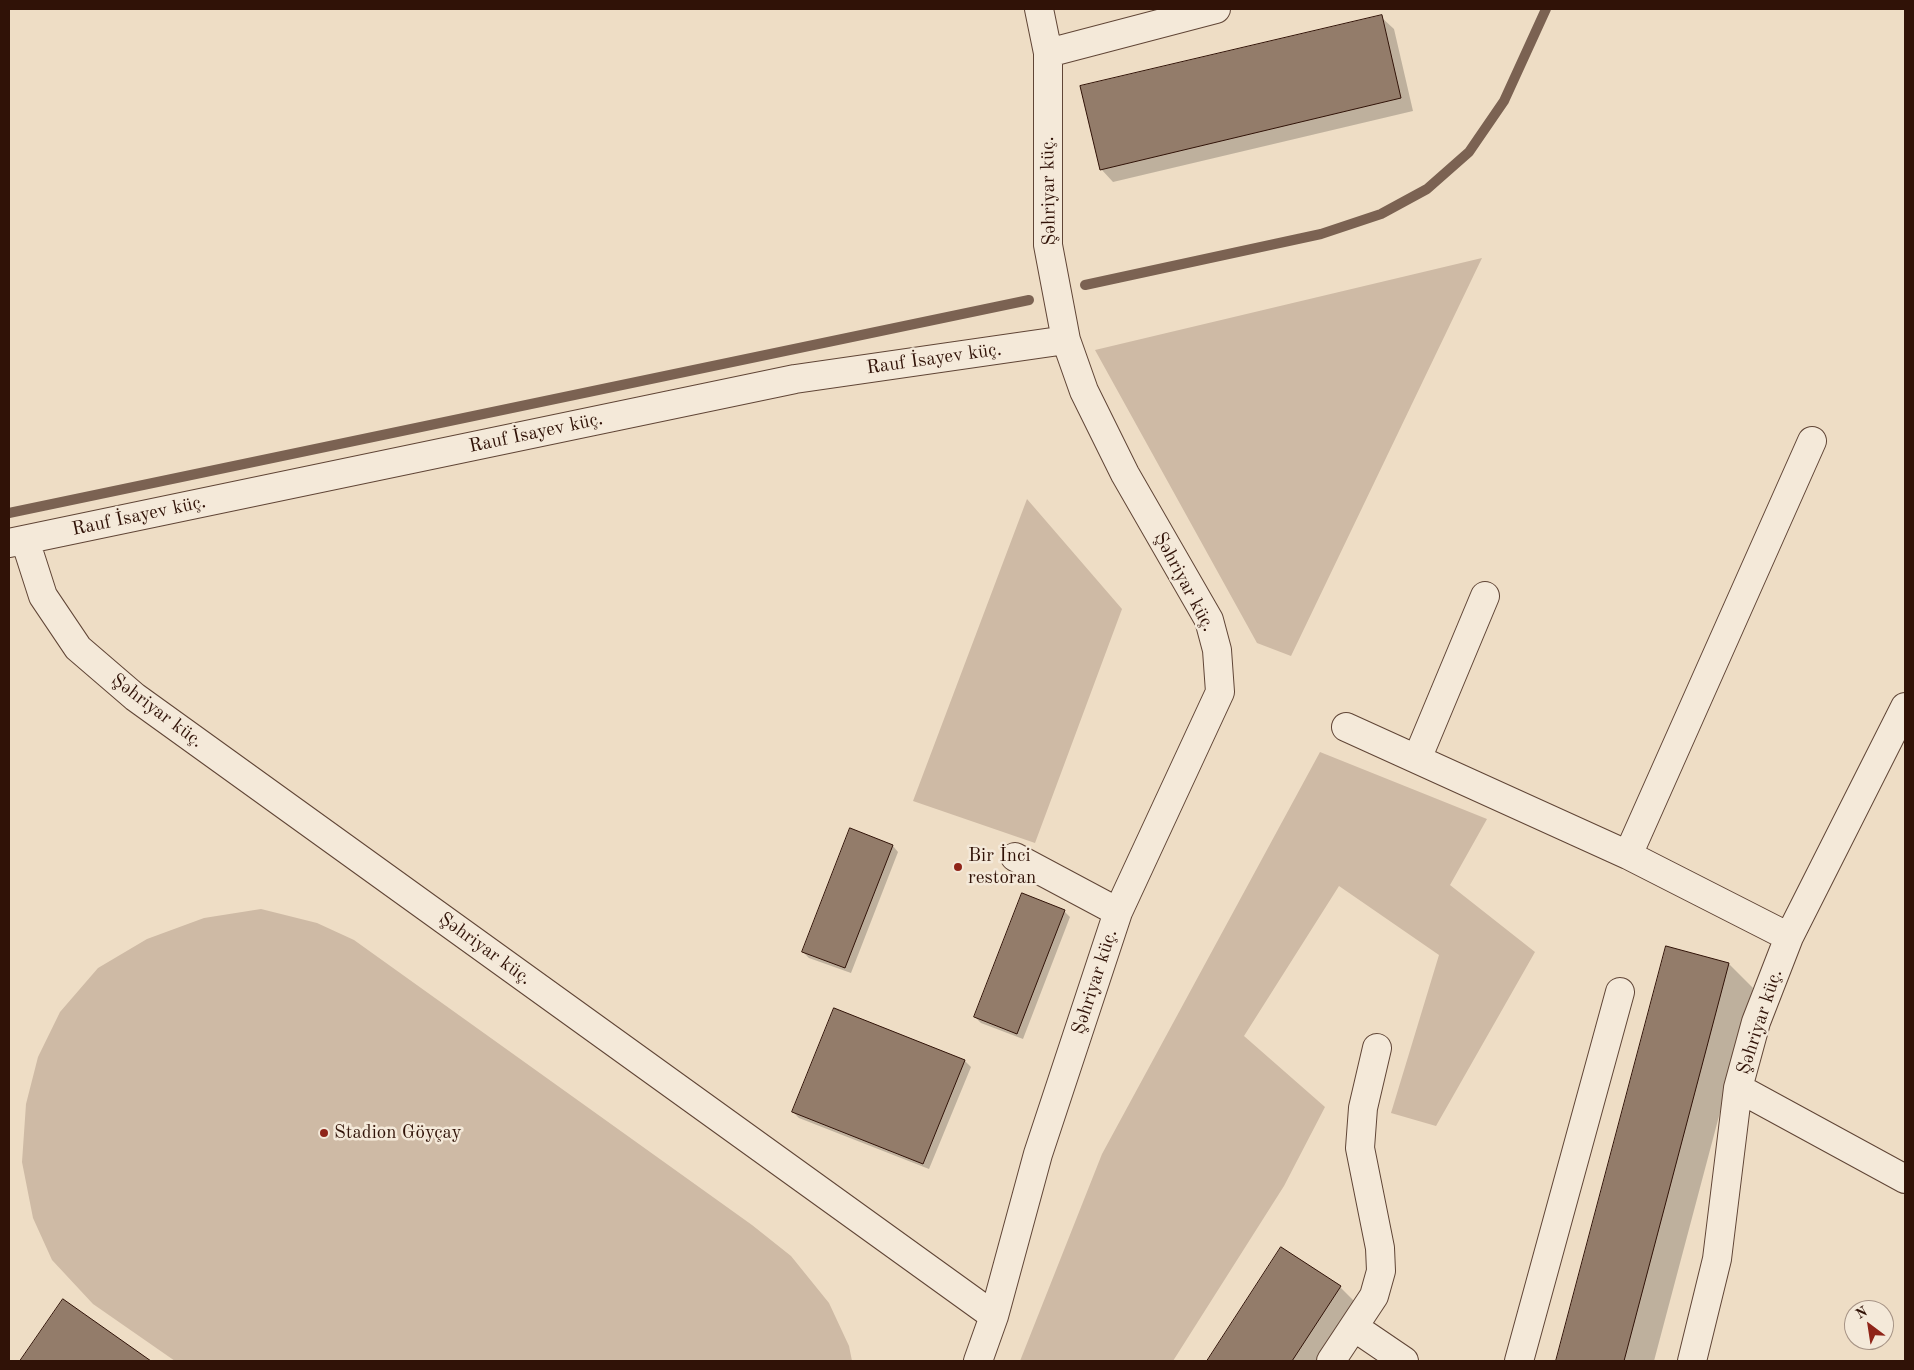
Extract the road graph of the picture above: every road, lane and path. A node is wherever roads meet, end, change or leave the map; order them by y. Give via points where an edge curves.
1 (1039, 9) edge
2 (1216, 9) edge
3 (1048, 53) junction
4 (1066, 340) junction
5 (1812, 441) dead end
6 (17, 542) edge
7 (1485, 596) dead end
8 (1905, 707) edge
9 (1346, 727) dead end
10 (1417, 759) junction
11 (1628, 855) junction
12 (1015, 857) dead end
13 (1118, 912) junction
14 (1789, 937) junction
15 (1620, 992) dead end
16 (1377, 1048) dead end
17 (1738, 1088) junction
18 (1905, 1179) edge
19 (994, 1316) junction
20 (1354, 1327) junction
21 (978, 1361) edge
22 (1331, 1361) edge
23 (1404, 1361) edge
24 (1519, 1361) edge
25 (1692, 1361) edge

1 - 3 street, Şəhriyar küç.
2 - 3 street
3 - 4 street, Şəhriyar küç. via 1048,245
4 - 6 street, Rauf İsayev küç. via 795,380
4 - 13 street, Şəhriyar küç. via 1084,391 1126,474 1209,620 1218,650 1220,692
5 - 11 street
6 - 19 street, Şəhriyar küç. via 42,596 78,648 135,697
7 - 10 street
8 - 14 street, Şəhriyar küç.
9 - 10 street
10 - 11 street
11 - 14 street
12 - 13 street
13 - 19 street, Şəhriyar küç. via 1038,1154
14 - 17 street, Şəhriyar küç. via 1756,1022
15 - 24 street
16 - 20 street via 1363,1108 1360,1148 1380,1248 1381,1271 1374,1296
17 - 18 street
17 - 25 street, Şəhriyar küç. via 1717,1259
19 - 21 street, Şəhriyar küç.
20 - 22 street
20 - 23 street

